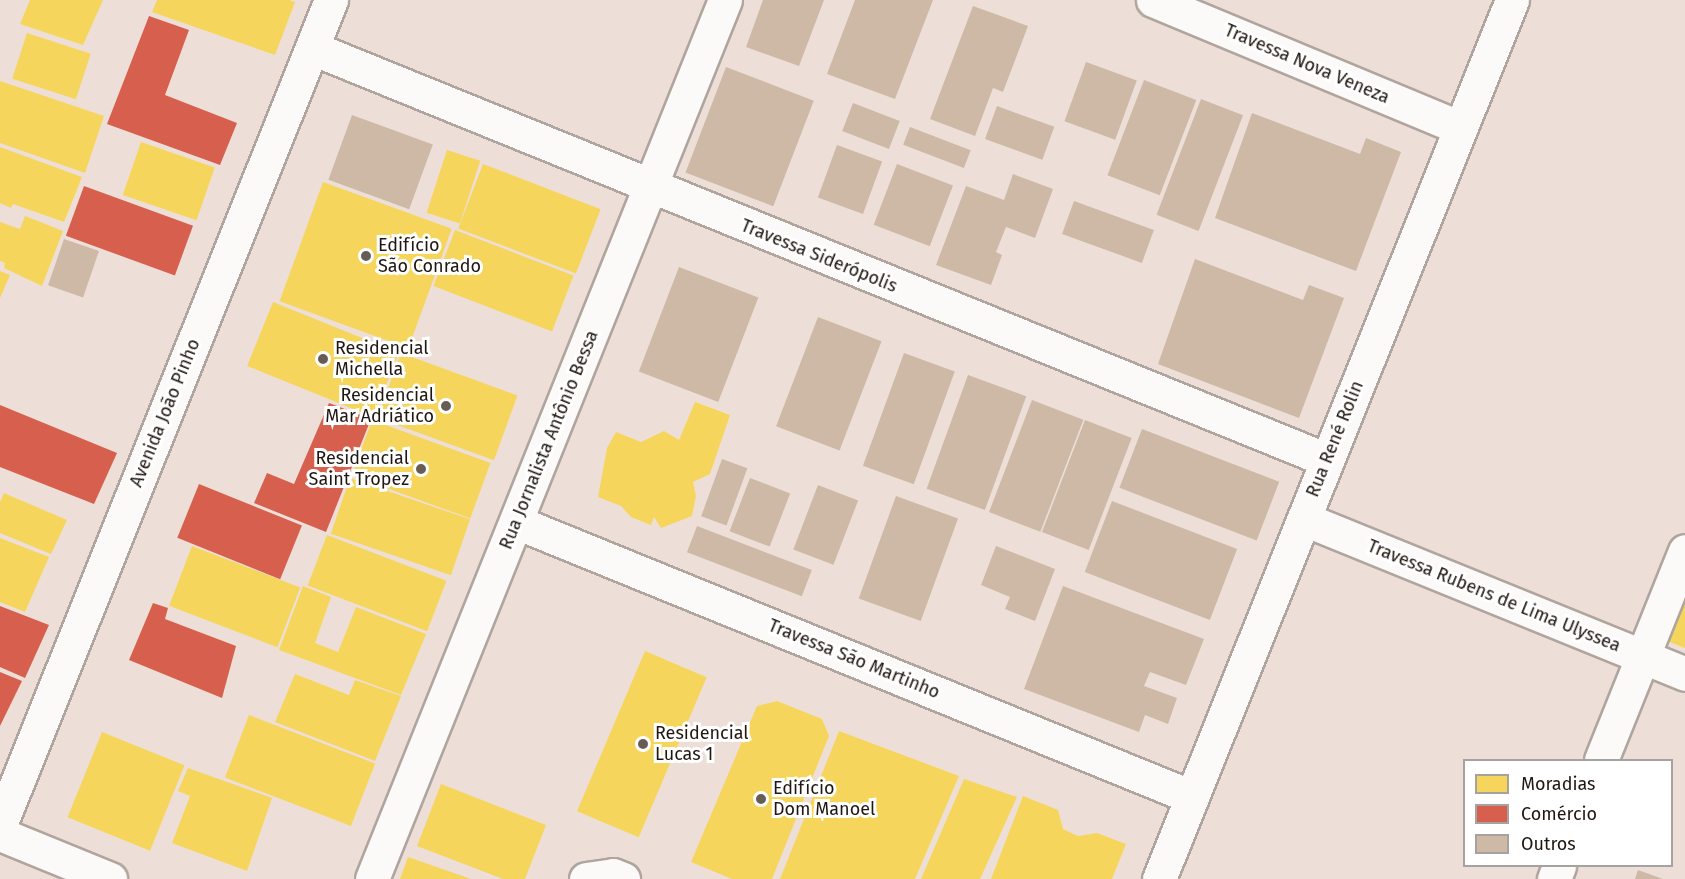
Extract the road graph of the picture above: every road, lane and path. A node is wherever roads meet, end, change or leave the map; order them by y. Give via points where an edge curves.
1 (331, 0) edge
2 (725, 0) edge
3 (1153, 0) edge
4 (1512, 0) edge
5 (312, 48) junction
6 (1460, 128) junction
7 (649, 188) junction
8 (1327, 460) junction
9 (1304, 519) junction
10 (516, 522) junction
11 (1685, 551) edge
12 (1643, 657) junction
13 (1685, 674) edge
14 (1601, 759) edge
15 (1192, 797) junction
16 (0, 825) edge
17 (0, 834) edge
18 (110, 879) edge
19 (372, 879) edge
20 (586, 879) edge
21 (623, 879) edge
22 (1159, 879) edge

1 - 5 street, Avenida João Pinho
2 - 7 street, Rua Jornalista Antônio Bessa
3 - 6 street, Travessa Nova Veneza
4 - 6 street, Rua René Rolin
5 - 7 street, Travessa Siderópolis
5 - 16 street, Avenida João Pinho
6 - 8 street, Rua René Rolin
7 - 8 street, Travessa Siderópolis
7 - 10 street, Rua Jornalista Antônio Bessa
8 - 9 street, Rua René Rolin
9 - 12 street, Travessa Rubens de Lima Ulyssea
9 - 15 street, Rua René Rolin
10 - 15 street, Travessa São Martinho
10 - 19 street, Rua Jornalista Antônio Bessa
11 - 12 street
12 - 13 street, Travessa Rubens de Lima Ulyssea
12 - 14 street
15 - 22 street, Rua René Rolin
17 - 18 street
20 - 21 street via 613,875

